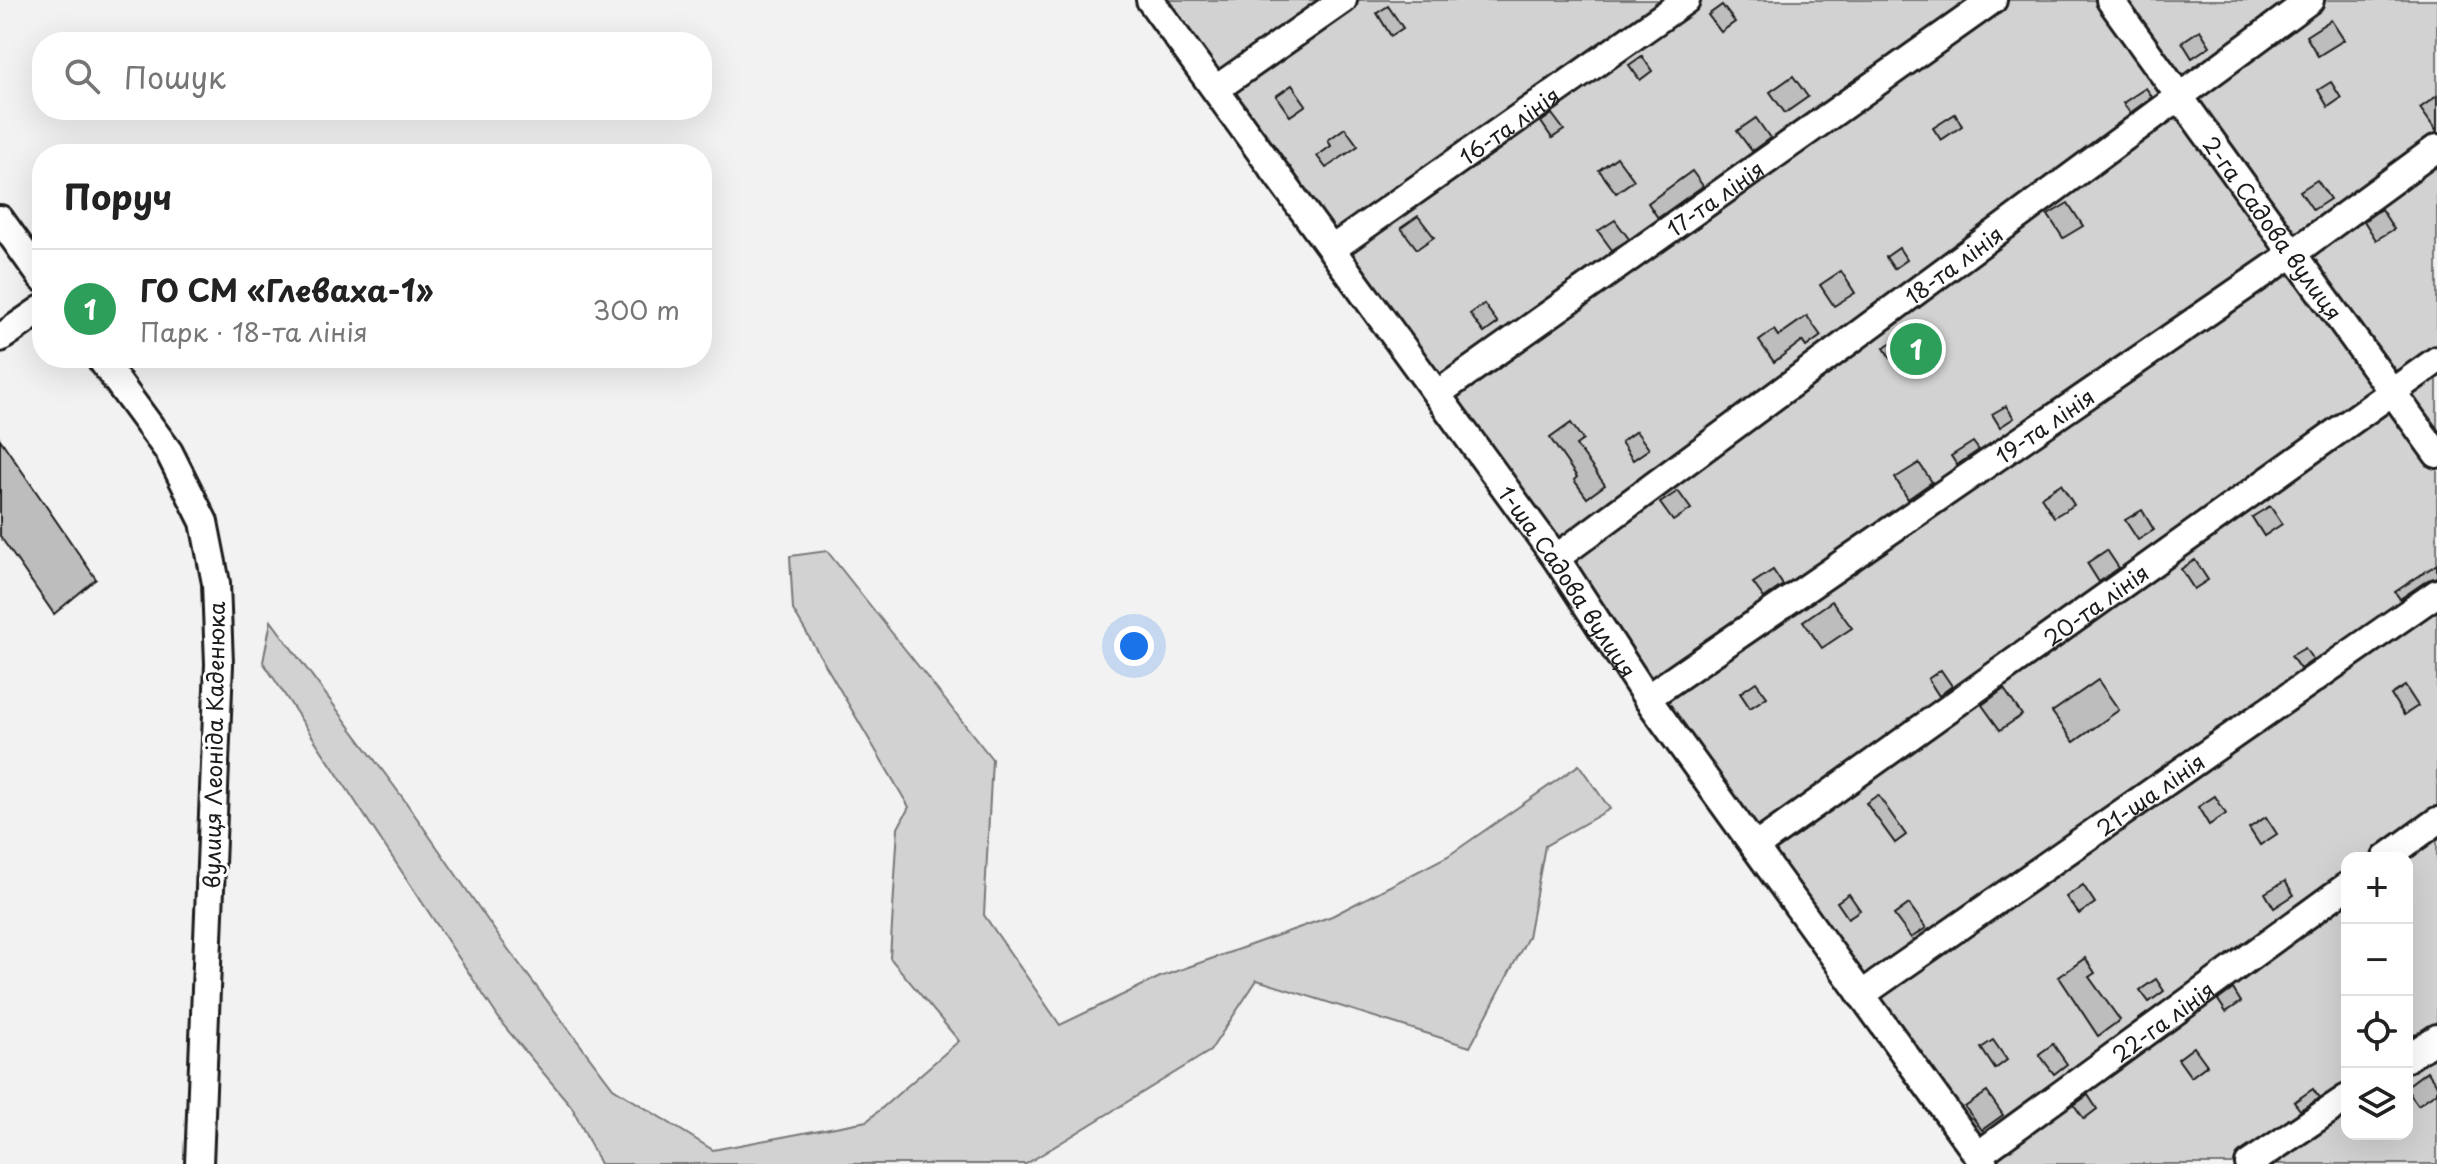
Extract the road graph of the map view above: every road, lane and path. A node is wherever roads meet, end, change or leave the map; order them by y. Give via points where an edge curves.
1 (1150, 0) edge
2 (1343, 0) edge
3 (1686, 0) edge
4 (1993, 0) edge
5 (2110, 0) edge
6 (2310, 0) edge
7 (1216, 89) junction
8 (2179, 96) junction
9 (2437, 148) edge
10 (0, 219) edge
11 (1332, 249) junction
12 (2292, 254) junction
13 (32, 264) edge
14 (32, 316) edge
15 (0, 338) edge
16 (2437, 360) edge
17 (107, 368) edge
18 (2392, 392) junction
19 (1437, 394) junction
20 (2437, 454) edge
21 (1556, 558) junction
22 (2437, 593) edge
23 (1647, 698) junction
24 (2437, 821) edge
25 (1755, 847) junction
26 (2394, 852) edge
27 (2341, 890) edge
28 (1861, 995) junction
29 (2437, 1038) edge
30 (2413, 1054) edge
31 (2341, 1102) edge
32 (1981, 1160) edge
33 (199, 1164) edge
34 (2249, 1164) edge

1 - 7 street, 1-ша Садова вулиця
2 - 7 street
3 - 11 street, 16-та лінія
4 - 19 street, 17-та лінія
5 - 8 street, 2-га Садова вулиця
6 - 8 street, 18-та лінія
7 - 11 street, 1-ша Садова вулиця
8 - 12 street, 2-га Садова вулиця
8 - 21 street, 18-та лінія
9 - 12 street, 19-та лінія
10 - 13 street
11 - 19 street, 1-ша Садова вулиця
12 - 18 street, 2-га Садова вулиця
12 - 23 street, 19-та лінія
14 - 15 street
16 - 18 street, 20-та лінія
17 - 33 street, вулиця Леоніда Каденюка via 169,452 204,522 216,583 219,664
18 - 20 street, 2-га Садова вулиця
18 - 25 street, 20-та лінія
19 - 21 street, 1-ша Садова вулиця
21 - 23 street, 1-ша Садова вулиця
22 - 28 street, 21-ша лінія
23 - 25 street, 1-ша Садова вулиця
24 - 26 street
25 - 28 street, 1-ша Садова вулиця
27 - 32 street, 22-га лінія
28 - 32 street, 1-ша Садова вулиця
29 - 30 street
31 - 34 street

